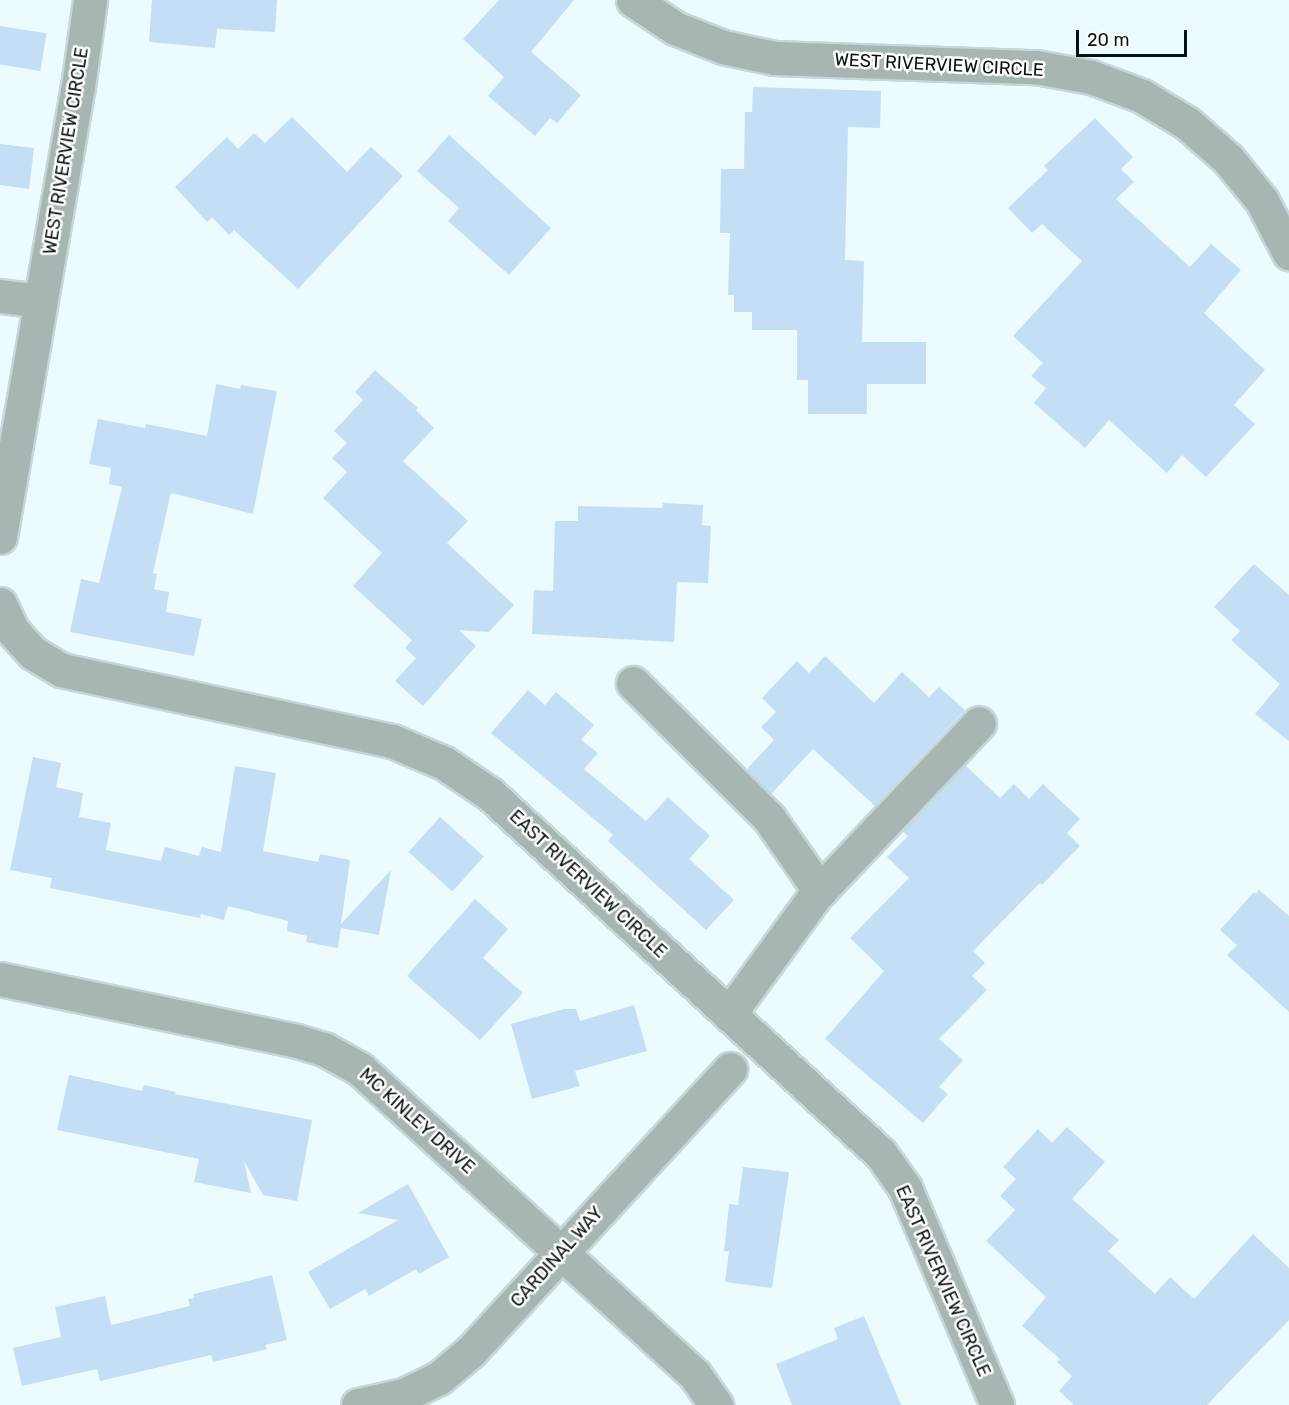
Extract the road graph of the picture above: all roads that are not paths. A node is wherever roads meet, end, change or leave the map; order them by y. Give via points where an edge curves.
1 (90, 0) edge
2 (633, 0) edge
3 (1289, 253) edge
4 (0, 296) edge
5 (40, 301) junction
6 (0, 537) edge
7 (0, 604) edge
8 (633, 683) dead end
9 (979, 723) dead end
10 (820, 891) junction
11 (0, 979) edge
12 (729, 1014) junction
13 (730, 1069) dead end
14 (562, 1252) junction
15 (358, 1405) edge
16 (716, 1405) edge
17 (997, 1405) edge

1 - 5 street, WEST RIVERVIEW CIRCLE
2 - 3 street, WEST RIVERVIEW CIRCLE via 675,28 723,47 774,58 1036,67 1091,77 1143,96 1187,123 1228,159 1262,201
4 - 5 street
5 - 6 street
7 - 12 street, EAST RIVERVIEW CIRCLE via 12,630 33,653 61,670 392,741 444,763 490,794
8 - 10 street via 769,818
9 - 10 street
10 - 12 street
11 - 14 street, MC KINLEY DRIVE via 324,1049 360,1069
12 - 17 street, EAST RIVERVIEW CIRCLE via 881,1154 905,1188
13 - 14 street, CARDINAL WAY
14 - 15 street, CARDINAL WAY via 471,1351 439,1378 404,1395
14 - 16 street, MC KINLEY DRIVE via 695,1375

